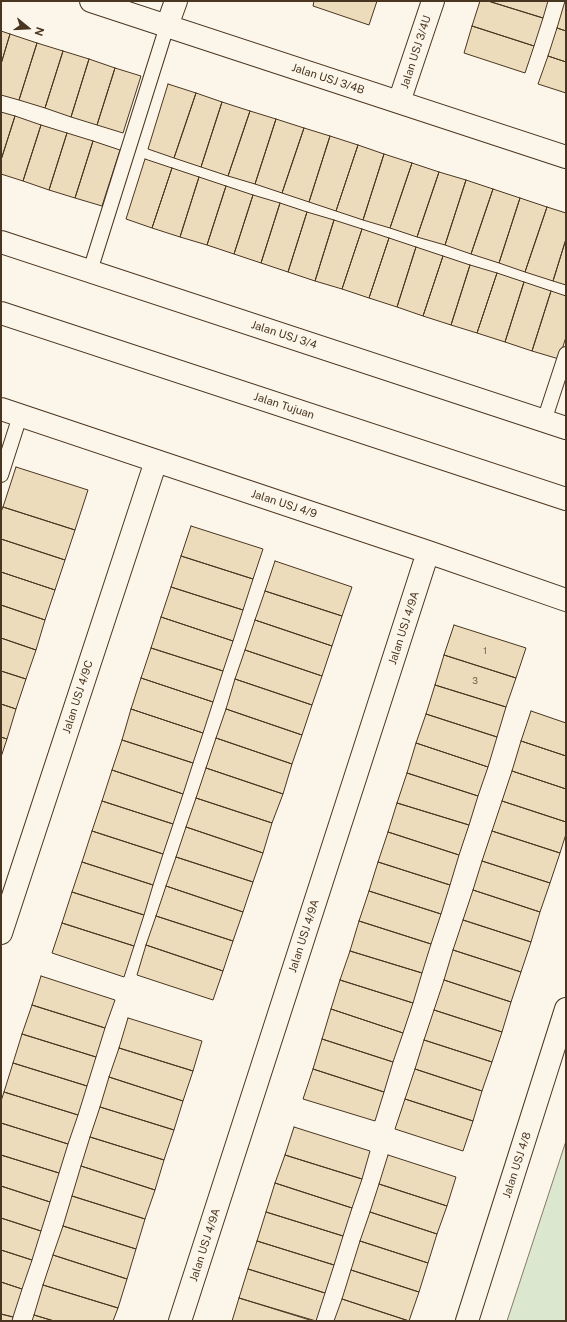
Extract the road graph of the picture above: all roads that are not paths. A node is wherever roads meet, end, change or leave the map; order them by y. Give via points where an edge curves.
1 (91, 1) edge
2 (176, 1) edge
3 (433, 1) edge
4 (167, 26) junction
5 (399, 102) junction
6 (566, 157) edge
7 (1, 242) edge
8 (90, 271) junction
9 (1, 313) edge
10 (566, 354) edge
11 (11, 413) edge
12 (544, 421) junction
13 (566, 428) edge
14 (156, 461) junction
15 (1, 475) edge
16 (566, 499) edge
17 (428, 552) junction
18 (566, 600) edge
19 (1, 933) edge
20 (566, 1009) edge
21 (180, 1321) edge
22 (467, 1321) edge

1 - 4 street, Jalan USJ 3/4B
2 - 4 street
3 - 5 street, Jalan USJ 3/4U
4 - 5 street, Jalan USJ 3/4B
4 - 8 lane
5 - 6 street, Jalan USJ 3/4B
7 - 8 street, Jalan USJ 3/4
8 - 12 street, Jalan USJ 3/4
9 - 16 street, Jalan Tujuan
10 - 12 lane
11 - 14 street, Jalan USJ 4/9
11 - 15 lane
12 - 13 street, Jalan USJ 3/4
14 - 17 street, Jalan USJ 4/9
14 - 19 street, Jalan USJ 4/9C
17 - 18 street, Jalan USJ 4/9
17 - 21 street, Jalan USJ 4/9A
20 - 22 street, Jalan USJ 4/8

